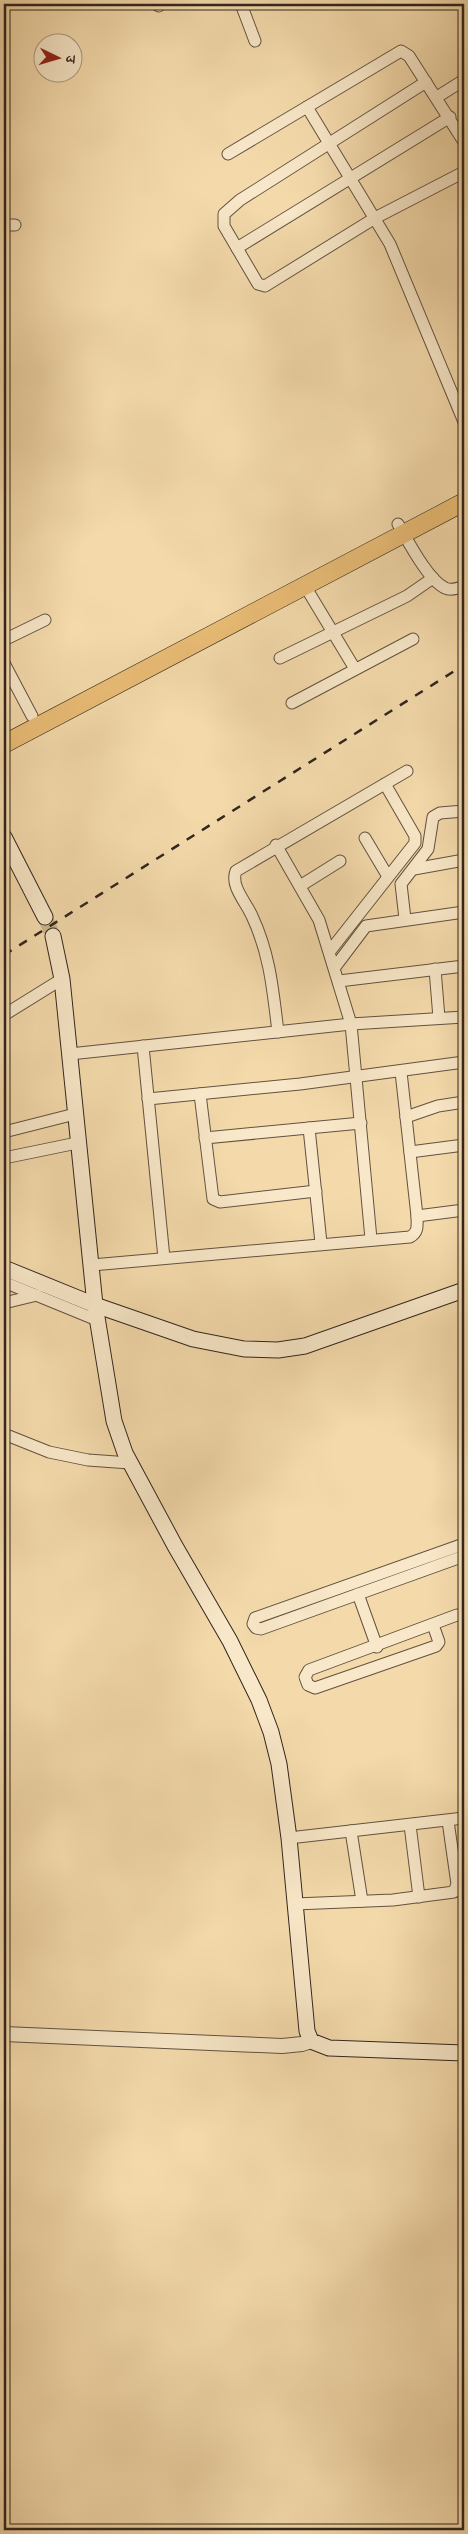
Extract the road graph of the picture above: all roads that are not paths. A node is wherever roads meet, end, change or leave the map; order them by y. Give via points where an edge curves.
1 (241, 4) edge
2 (254, 41) dead end
3 (464, 80) edge
4 (426, 82) junction
5 (436, 97) junction
6 (307, 107) junction
7 (450, 117) junction
8 (463, 137) edge
9 (329, 144) junction
10 (228, 154) dead end
11 (464, 172) edge
12 (350, 180) junction
13 (375, 218) junction
14 (237, 248) junction
15 (464, 422) edge
16 (464, 490) edge
17 (464, 502) edge
18 (401, 529) junction
19 (433, 578) junction
20 (305, 586) junction
21 (464, 586) edge
22 (45, 620) dead end
23 (333, 634) junction
24 (413, 639) dead end
25 (4, 640) edge
26 (280, 658) dead end
27 (4, 663) edge
28 (354, 669) junction
29 (292, 702) dead end
30 (32, 716) junction
31 (4, 732) edge
32 (4, 744) edge
33 (407, 771) dead end
34 (386, 784) junction
35 (464, 811) edge
36 (4, 837) edge
37 (365, 838) dead end
38 (276, 846) junction
39 (464, 860) edge
40 (340, 861) dead end
41 (414, 869) junction
42 (387, 875) junction
43 (300, 886) junction
44 (464, 912) edge
45 (45, 917) tunnel mouth
46 (405, 919) junction
47 (53, 936) tunnel mouth
48 (330, 951) junction
49 (464, 966) edge
50 (335, 967) junction
51 (435, 969) junction
52 (62, 979) junction
53 (339, 980) junction
54 (4, 1015) edge
55 (464, 1016) edge
56 (439, 1018) junction
57 (351, 1024) junction
58 (278, 1032) junction
59 (143, 1046) junction
60 (70, 1054) junction
61 (464, 1062) edge
62 (401, 1072) junction
63 (357, 1077) junction
64 (200, 1094) junction
65 (148, 1098) junction
66 (464, 1102) edge
67 (75, 1114) junction
68 (406, 1117) junction
69 (361, 1122) junction
70 (309, 1128) junction
71 (4, 1132) edge
72 (205, 1138) junction
73 (77, 1142) junction
74 (464, 1145) edge
75 (410, 1152) junction
76 (4, 1158) edge
77 (316, 1191) junction
78 (464, 1210) edge
79 (417, 1216) junction
80 (371, 1239) junction
81 (321, 1243) junction
82 (164, 1258) junction
83 (92, 1265) junction
84 (4, 1268) edge
85 (4, 1282) edge
86 (464, 1290) edge
87 (37, 1295) junction
88 (4, 1304) edge
89 (96, 1312) junction
90 (4, 1434) edge
91 (130, 1463) junction
92 (464, 1544) edge
93 (464, 1556) edge
94 (358, 1594) junction
95 (457, 1615) dead end
96 (433, 1625) junction
97 (377, 1646) junction
98 (464, 1818) edge
99 (448, 1821) junction
100 (410, 1825) junction
101 (351, 1832) junction
102 (289, 1838) junction
103 (419, 1897) junction
104 (362, 1902) junction
105 (295, 1904) junction
106 (4, 2034) edge
107 (312, 2041) junction
108 (464, 2053) edge

1 - 2 street
3 - 5 street
4 - 5 street
4 - 6 street via 402,51
4 - 9 street
5 - 7 street
6 - 9 street
6 - 10 street
7 - 8 street
7 - 12 street
9 - 12 street
9 - 14 street via 227,210 224,226
11 - 13 street
12 - 13 street
12 - 14 street
13 - 14 street via 266,286 258,284
13 - 15 street via 397,260
16 - 18 highway
17 - 18 highway
18 - 19 street
18 - 20 highway
18 - 30 highway
19 - 21 street via 452,590
19 - 23 street via 407,596
20 - 23 street
20 - 32 highway
22 - 25 street
23 - 26 street
23 - 28 street
24 - 28 street
27 - 30 street
28 - 29 street
30 - 31 highway
33 - 34 street
34 - 38 street
34 - 42 street via 416,838
35 - 41 street via 440,813 433,817 430,845
36 - 45 main road
37 - 42 street
38 - 43 street
38 - 58 street via 236,870 234,879 268,954
39 - 41 street
40 - 43 street
41 - 46 street via 400,884
42 - 48 street
43 - 48 street via 319,920
44 - 46 street
46 - 50 street via 366,926
47 - 52 main road
48 - 50 street
49 - 51 street
50 - 53 street
51 - 53 street
51 - 56 street
52 - 54 street
52 - 60 main road
53 - 57 street
55 - 56 street
56 - 57 street
57 - 58 street
57 - 63 street
58 - 59 street
59 - 60 street
59 - 65 street
60 - 67 main road
61 - 62 street
62 - 63 street
62 - 68 street
63 - 64 street
63 - 69 street
64 - 65 street
64 - 72 street
65 - 82 street
66 - 68 street via 438,1106
67 - 71 street
67 - 73 main road
68 - 75 street
69 - 70 street
69 - 80 street
70 - 72 street
70 - 77 street
72 - 77 street via 212,1196 216,1201
73 - 76 street
73 - 83 main road
74 - 75 street
75 - 79 street
77 - 81 street
78 - 79 street
79 - 80 street via 416,1232 410,1237
80 - 81 street
81 - 82 street
82 - 83 street
83 - 89 main road
84 - 89 main road via 80,1298
85 - 87 street
86 - 89 main road via 328,1340 278,1350 219,1346
87 - 88 street
87 - 89 street
89 - 91 main road via 114,1421
90 - 91 street via 49,1452 88,1460
91 - 102 main road via 230,1641 259,1700 279,1764
92 - 94 street via 255,1618 253,1624 261,1629
93 - 94 street
94 - 97 street
95 - 96 street
96 - 97 street
96 - 97 street via 439,1642 436,1646 315,1688 308,1685 305,1677 309,1670
98 - 99 street
99 - 100 street
99 - 103 street via 457,1888 454,1892
100 - 101 street
100 - 103 street
101 - 102 street
101 - 104 street
102 - 105 main road
103 - 104 street
104 - 105 street
105 - 107 main road via 304,2016
106 - 107 street via 282,2046
107 - 108 main road via 329,2048

